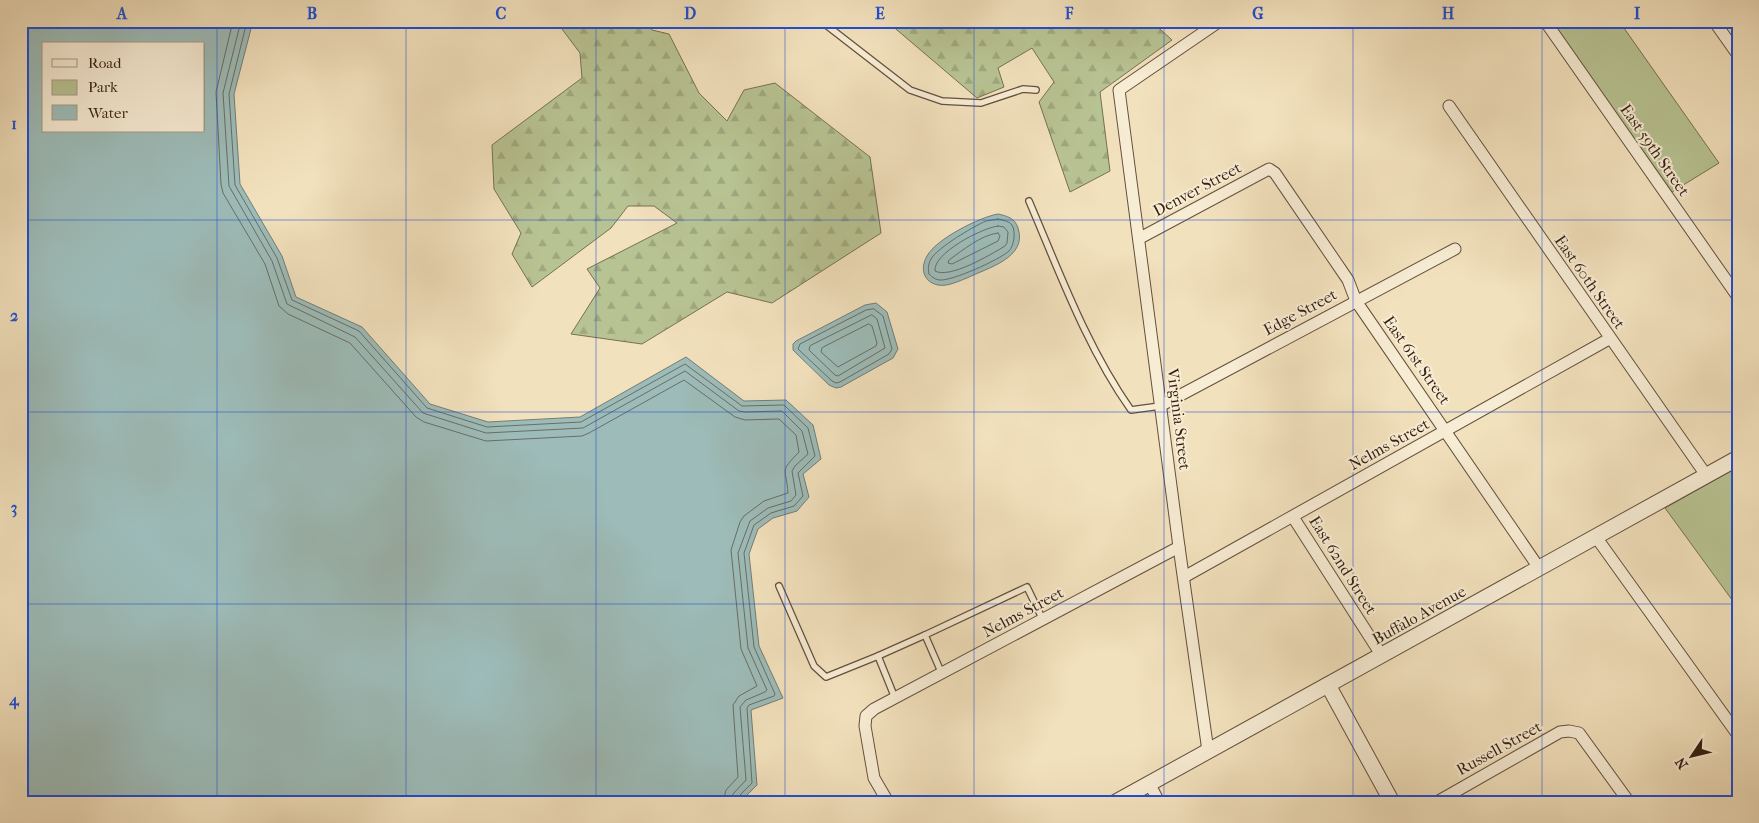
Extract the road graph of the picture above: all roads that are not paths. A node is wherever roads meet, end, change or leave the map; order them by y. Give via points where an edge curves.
1 (821, 21) edge
2 (1220, 21) edge
3 (1545, 21) edge
4 (1714, 21) edge
5 (1738, 55) edge
6 (1036, 90) dead end
7 (1449, 106) dead end
8 (1269, 169) joint
9 (1029, 201) dead end
10 (1140, 238) junction
11 (1455, 249) dead end
12 (1738, 297) edge
13 (1356, 301) junction
14 (1609, 338) junction
15 (1160, 406) junction
16 (1446, 430) junction
17 (1738, 458) edge
18 (1706, 475) junction
19 (1293, 516) junction
20 (1596, 537) junction
21 (1179, 547) junction
22 (1539, 568) junction
23 (1184, 577) junction
24 (779, 586) dead end
25 (1043, 620) junction
26 (926, 635) junction
27 (878, 656) junction
28 (1382, 656) junction
29 (938, 676) junction
30 (1328, 686) junction
31 (895, 698) junction
32 (1738, 735) edge
33 (1208, 751) junction
34 (1149, 783) junction
35 (888, 802) edge
36 (1116, 802) edge
37 (1159, 802) edge
38 (1392, 802) edge
39 (1437, 802) edge
40 (1629, 802) edge

1 - 6 lane via 910,90 942,101 981,103 1023,89
2 - 10 street, Virginia Street via 1119,90
3 - 12 street, East 59th Street
4 - 5 street
7 - 14 street, East 60th Street
8 - 10 street, Denver Street
8 - 13 street, East 61st Street via 1275,173 1348,280
9 - 15 lane via 1090,340 1119,393 1131,410
10 - 15 street, Virginia Street
11 - 13 street, Edge Street
13 - 15 street, Edge Street
13 - 16 street, East 61st Street
14 - 16 street, Nelms Street
14 - 18 street, East 60th Street
15 - 21 street, Virginia Street
16 - 19 street, Nelms Street
16 - 22 street, East 61st Street
17 - 18 street, Buffalo Avenue
18 - 20 street, Buffalo Avenue
19 - 23 street, Nelms Street
19 - 28 street, East 62nd Street
20 - 22 street, Buffalo Avenue
20 - 32 street
21 - 23 street, Virginia Street
21 - 25 street, Nelms Street
22 - 28 street, Buffalo Avenue
23 - 33 street, Virginia Street
24 - 27 lane via 814,666 826,677
25 - 26 lane via 1027,587
25 - 29 street, Nelms Street
26 - 27 lane
26 - 29 lane
27 - 31 lane
28 - 30 street, Buffalo Avenue
29 - 31 street, Nelms Street
30 - 33 street, Buffalo Avenue
30 - 38 street
31 - 35 street, Nelms Street via 866,716 865,726 874,778
33 - 34 street, Buffalo Avenue
34 - 36 street, Buffalo Avenue
34 - 37 street
39 - 40 street, Russell Street via 1560,732 1569,731 1579,733

